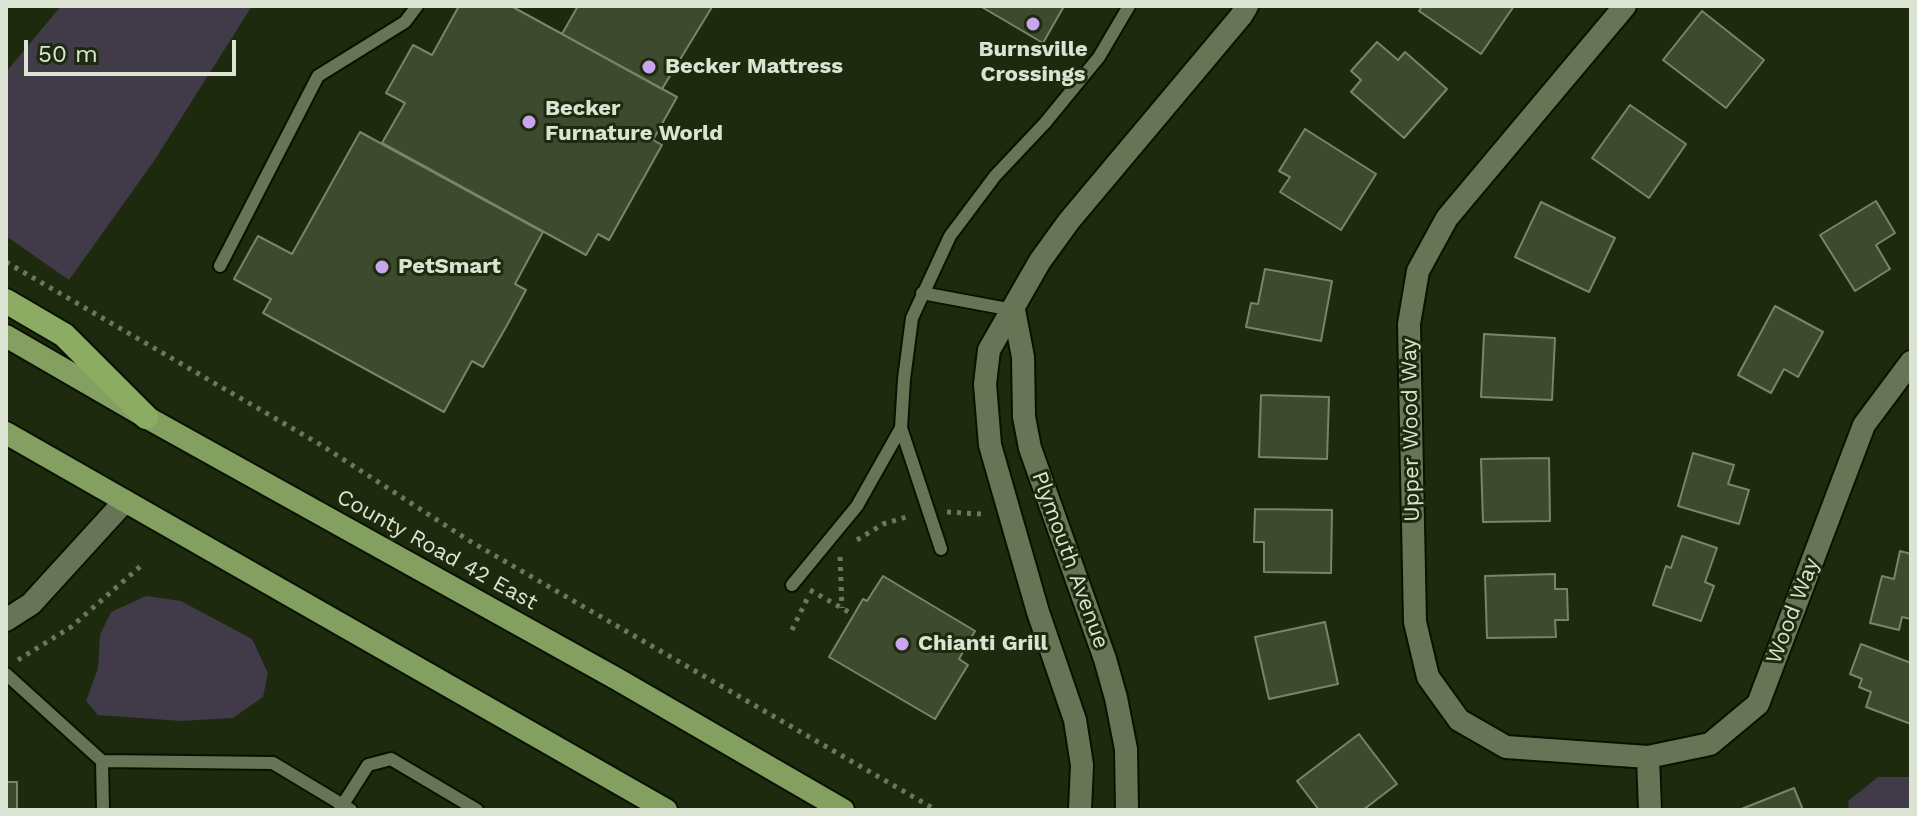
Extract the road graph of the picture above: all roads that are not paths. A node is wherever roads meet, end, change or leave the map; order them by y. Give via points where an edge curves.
1 (417, 6) edge
2 (1129, 6) edge
3 (1247, 6) edge
4 (1625, 6) edge
5 (220, 266) dead end
6 (922, 293) junction
7 (6, 301) edge
8 (1014, 310) junction
9 (6, 336) edge
10 (1911, 362) edge
11 (146, 417) junction
12 (901, 428) junction
13 (6, 433) edge
14 (125, 501) junction
15 (941, 549) dead end
16 (792, 585) road end
17 (6, 620) edge
18 (6, 674) edge
19 (1648, 757) junction
20 (102, 761) junction
21 (344, 808) edge
22 (103, 810) edge
23 (477, 810) edge
24 (666, 810) edge
25 (843, 810) edge
26 (1080, 810) edge
27 (1127, 810) edge
28 (1650, 810) edge

1 - 5 lane via 405,22 318,76
2 - 6 lane via 1099,57 950,236
3 - 8 street, Plymouth Avenue via 1069,221
4 - 19 street, Upper Wood Way via 1447,218 1418,271 1409,324 1415,622 1428,677 1459,720 1506,747
6 - 8 lane
6 - 12 lane via 912,318
7 - 11 highway via 64,335
8 - 26 street, Plymouth Avenue via 989,350 985,384 990,445 1075,720 1082,765
8 - 27 street, Plymouth Avenue via 1030,448 1116,698 1126,749
9 - 11 highway, County Road 42 East
10 - 19 street, Wood Way via 1864,425 1758,704 1710,744
11 - 25 highway, County Road 42 East
12 - 15 lane
12 - 16 lane via 857,506
13 - 14 highway
14 - 17 street via 31,604
14 - 24 highway
18 - 20 lane
19 - 28 street
20 - 21 lane via 273,763
20 - 22 lane
21 - 23 lane via 368,765 391,759

